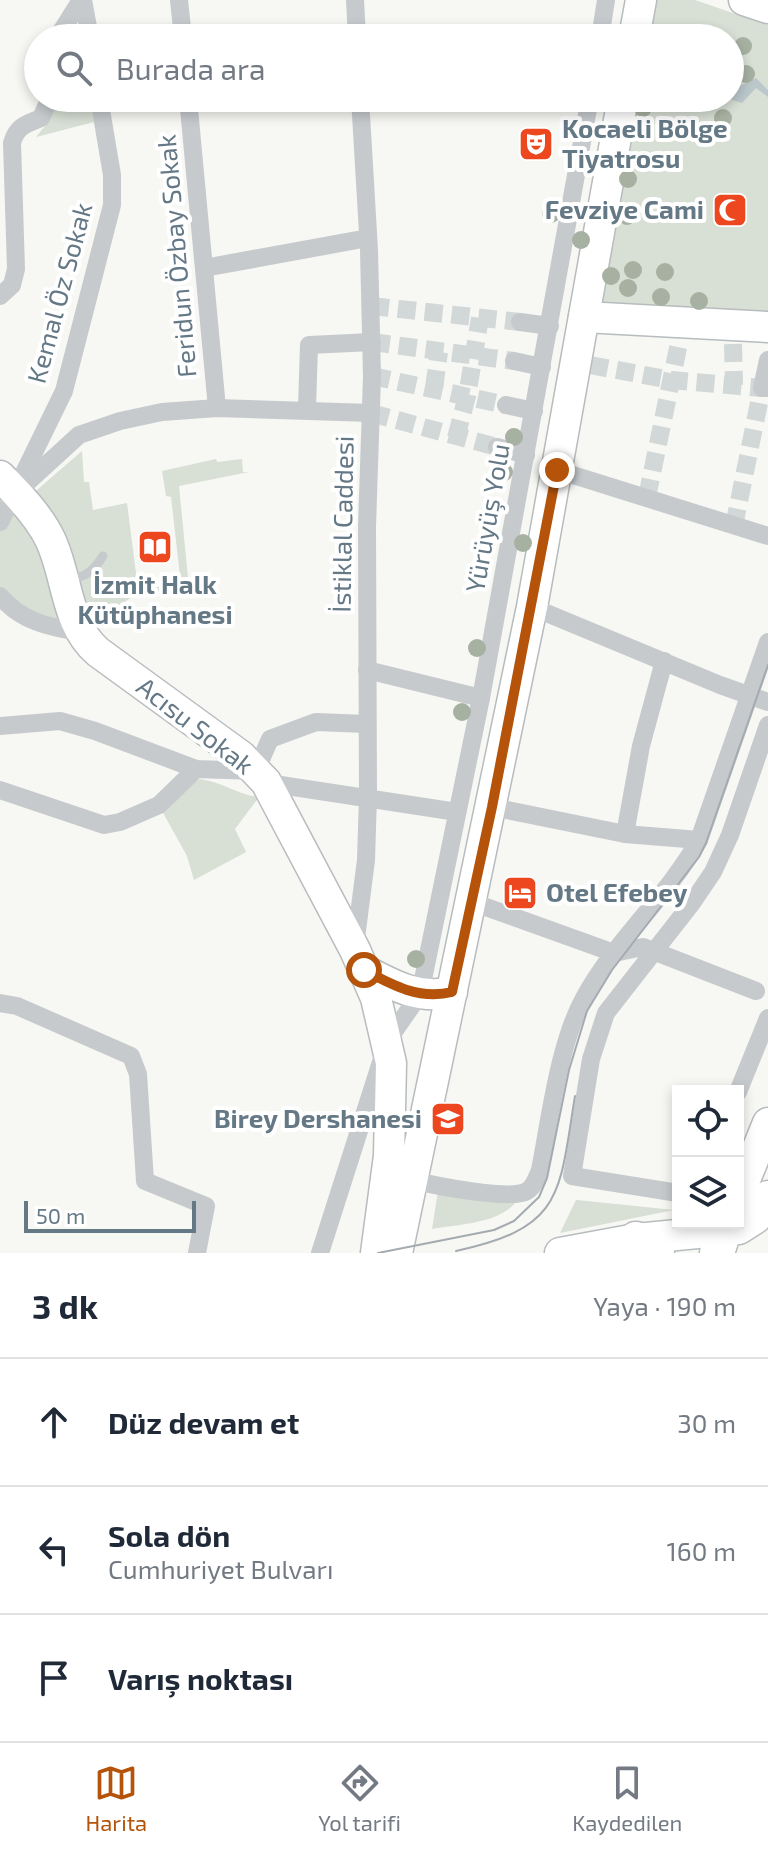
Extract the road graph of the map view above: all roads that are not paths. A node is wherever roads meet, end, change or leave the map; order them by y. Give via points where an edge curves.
1 (82, 0) edge
2 (179, 0) edge
3 (355, 0) edge
4 (606, 0) edge
5 (641, 0) edge
6 (744, 0) edge
7 (768, 8) edge
8 (66, 24) edge
9 (87, 24) edge
10 (182, 24) edge
11 (356, 24) edge
12 (602, 24) edge
13 (637, 24) edge
14 (44, 112) edge
15 (101, 112) edge
16 (189, 112) edge
17 (361, 112) edge
18 (588, 112) edge
19 (621, 112) edge
20 (368, 238) junction
21 (204, 268) junction
22 (0, 296) edge
23 (584, 317) junction
24 (520, 322) tunnel mouth
25 (550, 326) junction
26 (768, 327) edge
27 (372, 342) junction
28 (768, 360) edge
29 (514, 361) tunnel mouth
30 (542, 367) junction
31 (765, 388) edge
32 (506, 405) tunnel mouth
33 (217, 408) junction
34 (307, 409) junction
35 (534, 411) junction
36 (371, 413) junction
37 (497, 447) tunnel mouth
38 (526, 455) junction
39 (557, 470) junction
40 (8, 484) edge
41 (0, 522) edge
42 (768, 536) edge
43 (103, 556) dead end
44 (65, 580) junction
45 (0, 596) edge
46 (532, 607) junction
47 (79, 632) junction
48 (768, 642) edge
49 (664, 661) junction
50 (367, 670) junction
51 (481, 698) junction
52 (759, 699) edge
53 (367, 724) junction
54 (768, 725) edge
55 (0, 726) edge
56 (193, 771) junction
57 (261, 776) junction
58 (0, 790) edge
59 (368, 796) junction
60 (492, 807) junction
61 (457, 812) junction
62 (625, 834) junction
63 (699, 840) junction
64 (472, 902) junction
65 (653, 951) junction
66 (614, 953) junction
67 (359, 960) junction
68 (756, 991) dead end
69 (452, 992) junction
70 (420, 994) junction
71 (0, 1003) edge
72 (768, 1018) edge
73 (388, 1040) junction
74 (741, 1085) edge
75 (768, 1123) edge
76 (412, 1180) junction
77 (744, 1182) edge
78 (672, 1192) edge
79 (768, 1196) edge
80 (720, 1240) edge
81 (647, 1246) edge
82 (197, 1253) edge
83 (320, 1253) edge
84 (376, 1253) edge
85 (397, 1253) edge
86 (560, 1253) edge

1 - 8 street
1 - 9 street
2 - 10 street
3 - 11 street
4 - 12 street
5 - 13 main road
6 - 7 main road
14 - 22 street via 23,125 12,143 16,269 12,285
15 - 40 street, Kemal Öz Sokak via 112,205 64,391
16 - 21 street, Feridun Özbay Sokak
17 - 20 street, İstiklal Caddesi
18 - 25 street, Yürüyüş Yolu
19 - 23 main road
20 - 21 street
20 - 27 street, İstiklal Caddesi
21 - 33 street, Feridun Özbay Sokak
23 - 26 main road via 681,333 732,334
23 - 39 main road via 583,364
24 - 25 street
25 - 30 street, Yürüyüş Yolu
27 - 34 street via 309,345
27 - 36 street, İstiklal Caddesi
28 - 31 street
29 - 30 street
30 - 35 street, Yürüyüş Yolu
32 - 35 street
33 - 34 street
33 - 40 street via 162,412 79,435
34 - 36 street
35 - 38 street, Yürüyüş Yolu
36 - 50 street, İstiklal Caddesi
37 - 38 street
38 - 51 street, Yürüyüş Yolu
39 - 42 street
39 - 46 main road
40 - 41 street
40 - 44 main road via 50,537
43 - 44 lane via 93,571
44 - 47 main road
45 - 47 street via 41,626
46 - 49 street
46 - 60 main road
47 - 57 main road, Acısu Sokak
48 - 52 street
49 - 52 street
49 - 62 street
50 - 51 street
50 - 53 street, İstiklal Caddesi
51 - 61 street, Yürüyüş Yolu
52 - 63 street
53 - 57 street via 316,722 270,739
53 - 59 street, İstiklal Caddesi
54 - 65 street via 723,854
55 - 56 street via 60,721
56 - 57 street
56 - 58 street via 159,805 104,825
57 - 59 street
57 - 67 main road, Acısu Sokak
59 - 61 street
59 - 67 street, İstiklal Caddesi
60 - 62 street
60 - 64 main road
61 - 70 street, Yürüyüş Yolu
62 - 63 street
63 - 66 street via 683,870
64 - 66 street
64 - 69 main road
65 - 66 street via 643,947
65 - 68 street
65 - 78 street via 619,993 599,1031 572,1176
66 - 76 street via 582,1001 534,1184 526,1192 508,1195
67 - 70 main road via 390,984
67 - 73 main road, Acısu Sokak
69 - 70 main road
69 - 76 main road
70 - 73 street
71 - 82 street via 131,1056 138,1074 145,1181 206,1206
72 - 74 street
73 - 83 street
73 - 84 main road, Acısu Sokak via 391,1134
75 - 77 main road
76 - 85 main road
79 - 80 main road via 756,1218
80 - 81 main road
81 - 86 main road

